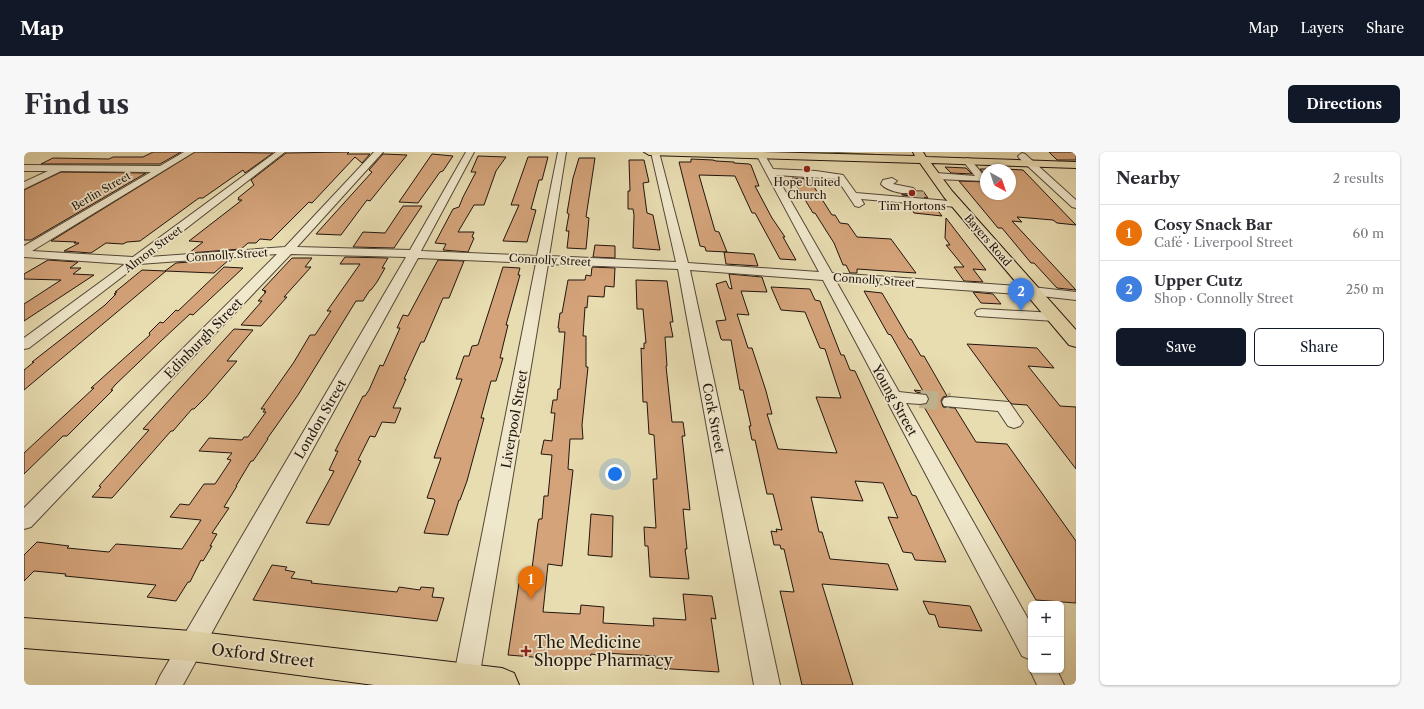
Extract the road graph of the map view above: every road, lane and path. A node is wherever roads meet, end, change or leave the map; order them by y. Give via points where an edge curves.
1 (190, 152) edge
2 (281, 152) edge
3 (380, 152) edge
4 (470, 152) edge
5 (562, 152) edge
6 (649, 152) edge
7 (655, 152) edge
8 (885, 152) edge
9 (760, 154) edge
10 (920, 154) edge
11 (1026, 159) junction
12 (1076, 159) edge
13 (967, 161) junction
14 (1076, 165) edge
15 (24, 168) edge
16 (61, 168) junction
17 (162, 169) junction
18 (771, 172) junction
19 (936, 176) junction
20 (890, 184) dead end
21 (24, 186) edge
22 (1065, 195) junction
23 (948, 196) junction
24 (1076, 197) edge
25 (1076, 204) edge
26 (288, 250) junction
27 (24, 251) edge
28 (24, 254) edge
29 (414, 254) junction
30 (543, 259) junction
31 (138, 261) junction
32 (684, 266) junction
33 (828, 277) junction
34 (1032, 291) junction
35 (1076, 296) edge
36 (982, 313) dead end
37 (1055, 317) junction
38 (1076, 341) edge
39 (24, 345) edge
40 (893, 397) junction
41 (920, 399) tunnel mouth
42 (950, 402) tunnel mouth
43 (1014, 422) dead end
44 (24, 521) edge
45 (24, 633) edge
46 (1028, 643) edge
47 (192, 646) junction
48 (1045, 673) edge
49 (466, 682) edge
50 (169, 685) edge
51 (502, 685) edge
52 (767, 685) edge
53 (1051, 685) edge

1 - 17 street, Berlin Street
2 - 31 street, Almon Street
3 - 26 street, Edinburgh Street
4 - 29 street, London Street
5 - 30 street, Liverpool Street
6 - 7 main road
7 - 9 main road
7 - 32 street, Cork Street
8 - 10 main road
9 - 10 main road
9 - 18 street, Young Street
10 - 11 main road
10 - 13 main road
10 - 19 main road, Bayers Road
11 - 12 main road
11 - 13 main road
11 - 14 main road
11 - 22 street
13 - 19 street via 982,179
15 - 16 street
16 - 17 street
16 - 21 street
17 - 27 street, Berlin Street
18 - 23 street via 840,177 856,200
18 - 33 street, Young Street
19 - 23 main road, Bayers Road
20 - 23 street via 891,193
22 - 24 street
22 - 25 street
23 - 34 main road, Bayers Road
26 - 29 street, Connolly Street
26 - 31 street, Connolly Street
26 - 44 street, Edinburgh Street
28 - 31 street, Connolly Street
29 - 30 street, Connolly Street
29 - 47 street, London Street
30 - 32 street, Connolly Street
30 - 49 street, Liverpool Street
31 - 39 street, Almon Street
32 - 33 street, Connolly Street
32 - 52 street, Cork Street
33 - 34 street, Connolly Street
33 - 40 street, Young Street
34 - 35 street, Connolly Street
34 - 37 main road, Bayers Road
36 - 37 street
37 - 38 main road, Bayers Road
40 - 41 street
40 - 46 street, Young Street
42 - 43 street via 1003,406
45 - 47 main road, Oxford Street
47 - 49 main road, Oxford Street
47 - 50 street, London Street
48 - 53 street
49 - 51 main road, Oxford Street

